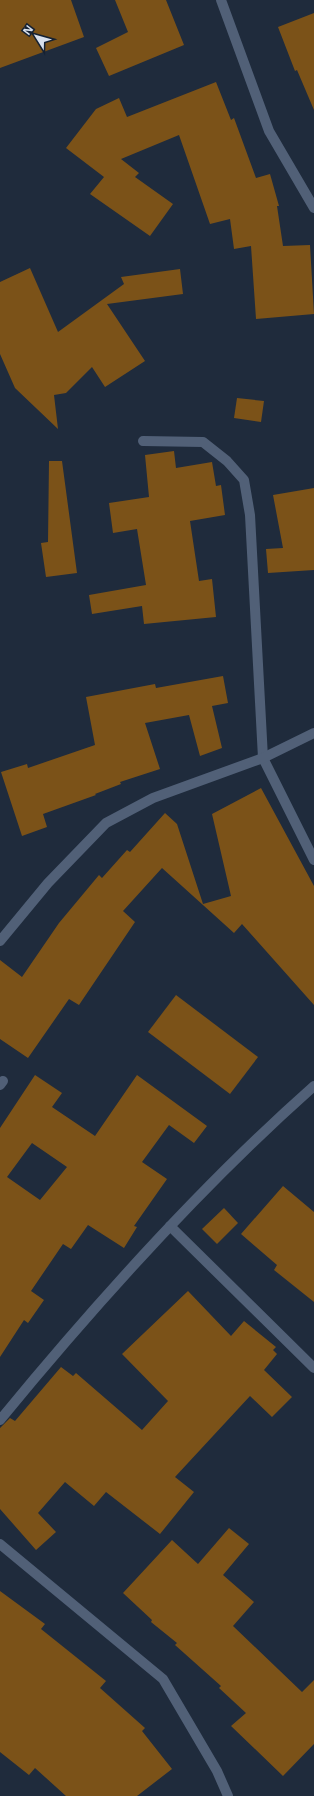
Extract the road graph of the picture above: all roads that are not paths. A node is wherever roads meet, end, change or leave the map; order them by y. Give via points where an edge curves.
1 (221, 0) edge
2 (312, 198) edge
3 (314, 208) edge
4 (143, 441) dead end
5 (314, 733) edge
6 (263, 758) junction
7 (314, 860) edge
8 (0, 941) edge
9 (314, 1086) edge
10 (170, 1226) junction
11 (314, 1368) edge
12 (0, 1420) edge
13 (0, 1544) edge
14 (228, 1796) edge

1 - 2 street via 269,131
2 - 3 street
4 - 6 street via 203,442 227,461 244,480 250,515
5 - 6 street
6 - 7 street
6 - 8 street via 153,798 106,823 48,883
9 - 10 street
10 - 11 street
10 - 12 street
13 - 14 street via 163,1679 217,1772

